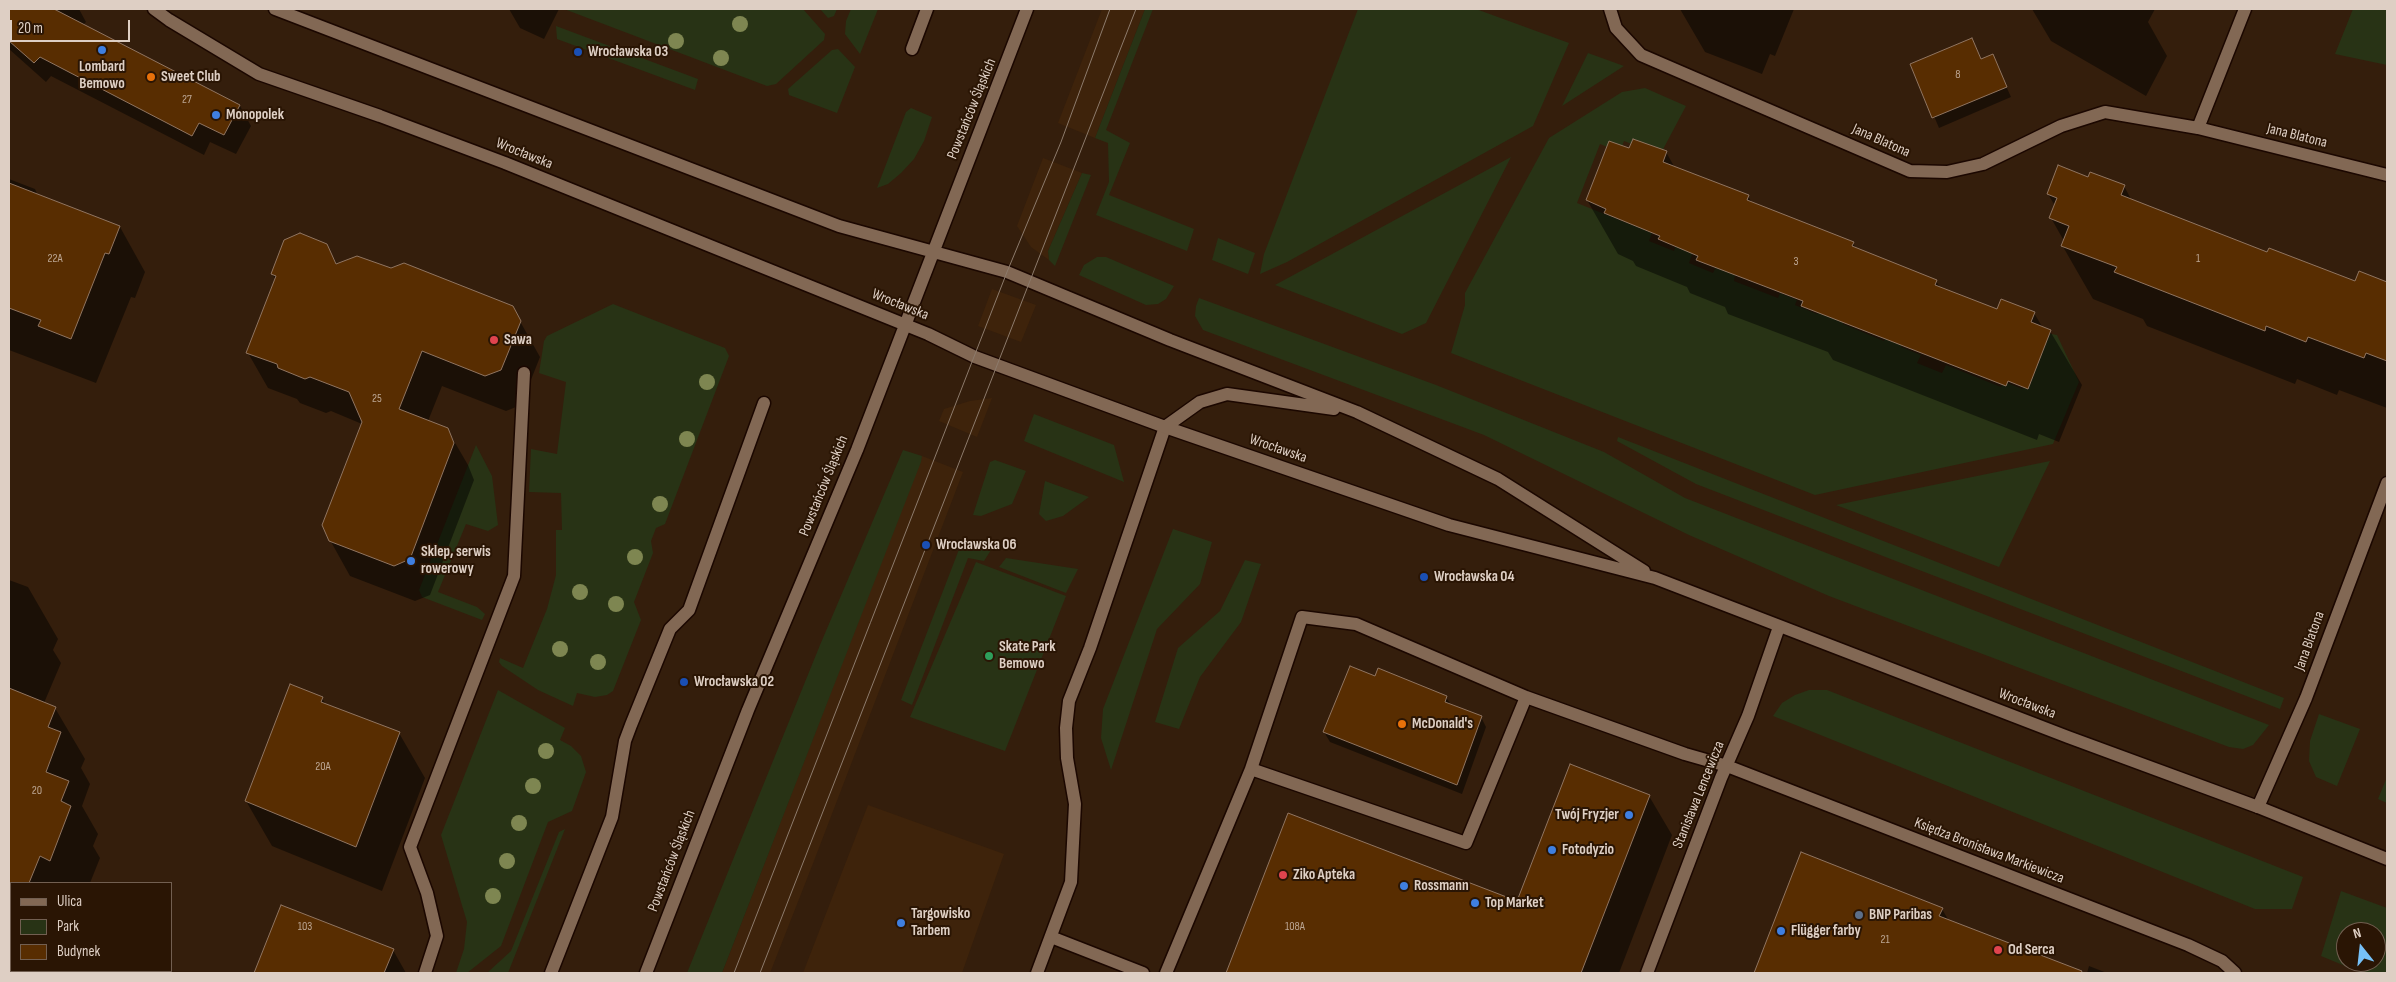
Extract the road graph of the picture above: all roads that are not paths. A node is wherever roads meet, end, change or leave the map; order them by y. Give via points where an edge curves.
1 (154, 9) edge
2 (275, 9) edge
3 (927, 9) edge
4 (1027, 9) edge
5 (1610, 9) edge
6 (2245, 9) edge
7 (912, 49) dead end
8 (2198, 128) junction
9 (2387, 175) edge
10 (932, 252) junction
11 (905, 325) junction
12 (524, 373) dead end
13 (764, 403) dead end
14 (1356, 412) junction
15 (1165, 427) junction
16 (2387, 483) edge
17 (1655, 578) junction
18 (1779, 627) junction
19 (1526, 697) junction
20 (1727, 766) junction
21 (1250, 768) junction
22 (2258, 807) junction
23 (2387, 859) edge
24 (1051, 937) junction
25 (425, 973) edge
26 (551, 973) edge
27 (646, 973) edge
28 (1037, 973) edge
29 (1143, 973) edge
30 (1166, 973) edge
31 (1646, 973) edge
32 (2235, 973) edge

1 - 11 street, Wrocławska via 259,74 505,163
2 - 10 street, Wrocławska via 840,226
3 - 7 street
4 - 10 street, Powstańców Śląskich
5 - 8 street, Jana Blatona via 1616,28 1640,55 1910,171 1947,172 1983,164 2061,126 2105,112
6 - 8 street
8 - 9 street, Jana Blatona
10 - 11 street, Powstańców Śląskich
10 - 14 street, Wrocławska via 1007,272
11 - 15 street, Wrocławska via 976,357
11 - 27 street, Powstańców Śląskich
12 - 25 street via 514,576 410,847 427,893 437,936
13 - 26 street via 689,610 670,629 626,741 612,817
14 - 15 street via 1227,394 1200,402
14 - 17 street, Wrocławska via 1498,479
15 - 17 street, Wrocławska via 1449,525
15 - 24 street via 1069,701 1066,728 1075,804 1075,834 1071,882
16 - 22 street, Jana Blatona via 2306,698
17 - 18 street, Wrocławska
18 - 20 street, Stanisława Lencewicza
18 - 22 street, Wrocławska
19 - 20 street, Księdza Bronisława Markiewicza
19 - 21 street via 1466,843
19 - 21 street, Księdza Bronisława Markiewicza via 1356,624 1302,617
20 - 31 street, Stanisława Lencewicza
20 - 32 street, Księdza Bronisława Markiewicza via 2188,945 2222,961
21 - 30 street
22 - 23 street, Wrocławska
24 - 28 street
24 - 29 street

